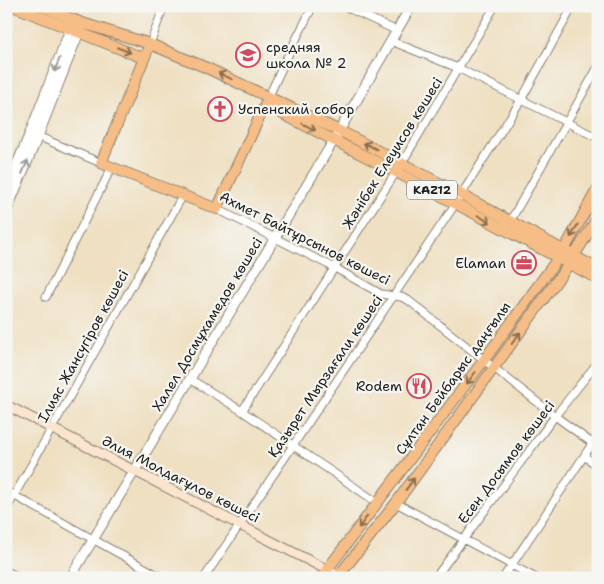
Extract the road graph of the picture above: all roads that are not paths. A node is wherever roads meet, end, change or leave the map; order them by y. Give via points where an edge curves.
1 (14, 6) edge
2 (41, 6) edge
3 (164, 6) edge
4 (313, 6) edge
5 (344, 6) edge
6 (412, 6) edge
7 (495, 6) edge
8 (573, 6) edge
9 (76, 26) junction
10 (397, 31) junction
11 (391, 40) junction
12 (150, 44) junction
13 (143, 58) junction
14 (598, 67) edge
15 (458, 68) junction
16 (521, 100) junction
17 (267, 101) junction
18 (566, 122) junction
19 (340, 131) junction
20 (34, 135) junction
21 (598, 138) edge
22 (334, 140) junction
23 (101, 163) junction
24 (112, 167) junction
25 (399, 167) junction
26 (598, 188) edge
27 (6, 190) edge
28 (182, 195) junction
29 (459, 199) junction
30 (218, 209) junction
31 (6, 212) edge
32 (598, 217) edge
33 (510, 221) junction
34 (504, 230) junction
35 (276, 238) junction
36 (561, 254) junction
37 (572, 260) junction
38 (335, 268) junction
39 (598, 269) edge
40 (598, 280) edge
41 (394, 296) junction
42 (46, 297) dead end
43 (484, 360) junction
44 (598, 362) edge
45 (494, 368) junction
46 (190, 379) junction
47 (6, 405) edge
48 (242, 412) junction
49 (555, 416) junction
50 (53, 428) junction
51 (433, 429) junction
52 (598, 435) edge
53 (444, 437) junction
54 (592, 443) junction
55 (293, 447) junction
56 (584, 456) junction
57 (598, 466) edge
58 (136, 470) junction
59 (6, 491) edge
60 (15, 495) junction
61 (378, 503) junction
62 (396, 503) junction
63 (6, 510) edge
64 (240, 524) junction
65 (93, 539) junction
66 (464, 539) junction
67 (512, 565) junction
68 (6, 572) edge
69 (324, 574) edge
70 (340, 577) edge
71 (18, 578) edge
72 (70, 578) edge
73 (163, 578) edge
74 (204, 578) edge
75 (435, 578) edge
76 (503, 578) edge
77 (536, 578) edge

1 - 9 main road, KAZ12
2 - 9 main road, KAZ12
3 - 12 street
4 - 17 street
5 - 10 street
6 - 10 street, Халел Досмұхамедов көшесі
7 - 15 street, Жәнібек Елеуисов көшесі
8 - 16 street, Қазырет Мырзағали көшесі
9 - 12 main road, KAZ12
9 -> 13 main road, KAZ12
9 - 20 street
10 - 11 street, Халел Досмұхамедов көшесі
11 - 15 street
11 - 19 street, Халел Досмұхамедов көшесі
12 - 13 main road
17 -> 12 main road, KAZ12 via 207,68
13 - 23 main road
14 - 18 street
15 - 16 street
15 - 25 street, Жәнібек Елеуисов көшесі
16 - 18 street
16 - 29 street, Қазырет Мырзағали көшесі
17 - 19 main road, KAZ12
17 -> 22 main road, KAZ12
17 - 30 main road
18 - 21 street
18 - 33 street
19 - 22 street, Халел Досмұхамедов көшесі
25 -> 19 main road, KAZ12
20 - 23 street, Ахмет Байтұрсынов көшесі
20 - 27 street
31 -> 20 street
22 - 25 main road, KAZ12
22 - 35 street, Халел Досмұхамедов көшесі
23 - 24 main road, Ахмет Байтұрсынов көшесі
24 - 28 main road, Ахмет Байтұрсынов көшесі
24 - 42 street
25 - 29 main road, KAZ12
25 - 38 street, Жәнібек Елеуисов көшесі
26 -> 36 main road, Сұлтан Бейбарыс даңғылы
28 - 30 main road, Ахмет Байтұрсынов көшесі
28 - 50 street, Ілияс Жансүгіров көшесі
29 - 33 main road, KAZ12
29 -> 34 main road, KAZ12
29 - 41 street, Қазырет Мырзағали көшесі
30 - 35 street, Ахмет Байтұрсынов көшесі
32 - 37 main road, Сұлтан Бейбарыс даңғылы
33 - 34 street
33 - 36 main road, KAZ12
34 - 36 main road, KAZ12
35 - 38 street, Ахмет Байтұрсынов көшесі
35 - 46 street, Халел Досмұхамедов көшесі
36 - 37 main road, KAZ12
36 - 43 main road, Сұлтан Бейбарыс даңғылы
37 - 39 main road, KAZ12
37 - 40 main road, KAZ12
45 -> 37 main road, Сұлтан Бейбарыс даңғылы
38 - 41 street, Ахмет Байтұрсынов көшесі via 381,294
38 - 48 street, Жәнібек Елеуисов көшесі
41 - 43 street, Ахмет Байтұрсынов көшесі via 408,300
41 - 55 street, Қазырет Мырзағали көшесі
43 - 45 street, Ахмет Байтұрсынов көшесі
43 -> 51 main road, Сұлтан Бейбарыс даңғылы
44 - 49 street, Есен Досымов көшесі
45 - 49 street, Ахмет Байтұрсынов көшесі
45 - 53 main road, Сұлтан Бейбарыс даңғылы
46 - 48 street
46 - 58 street, Халел Досмұхамедов көшесі
47 - 50 main road, Әлия Молдағұлов көшесі
48 - 55 street
49 - 54 street, Ахмет Байтұрсынов көшесі
49 - 66 street, Есен Досымов көшесі
50 - 58 main road, Әлия Молдағұлов көшесі
50 - 60 street, Ілияс Жансүгіров көшесі
51 - 53 main road
51 - 61 main road, Сұлтан Бейбарыс даңғылы
52 - 54 street
62 -> 53 main road, Сұлтан Бейбарыс даңғылы
54 - 56 street
55 - 61 street
55 - 64 street, Қазырет Мырзағали көшесі
56 - 57 street
56 - 67 street
58 - 64 main road, Әлия Молдағұлов көшесі
58 - 65 street, Халел Досмұхамедов көшесі
59 - 60 street
60 - 63 street, Ілияс Жансүгіров көшесі
60 - 65 street
61 -> 69 main road, Сұлтан Бейбарыс даңғылы
62 - 66 street
62 - 70 main road, Сұлтан Бейбарыс даңғылы
64 - 69 main road, Әлия Молдағұлов көшесі
64 - 74 street, Қазырет Мырзағали көшесі
65 - 72 street, Халел Досмұхамедов көшесі
65 - 73 street
66 - 67 street
66 - 75 street, Есен Досымов көшесі
67 - 76 street
67 - 77 street
68 - 71 street
69 - 70 main road, Әлия Молдағұлов көшесі

